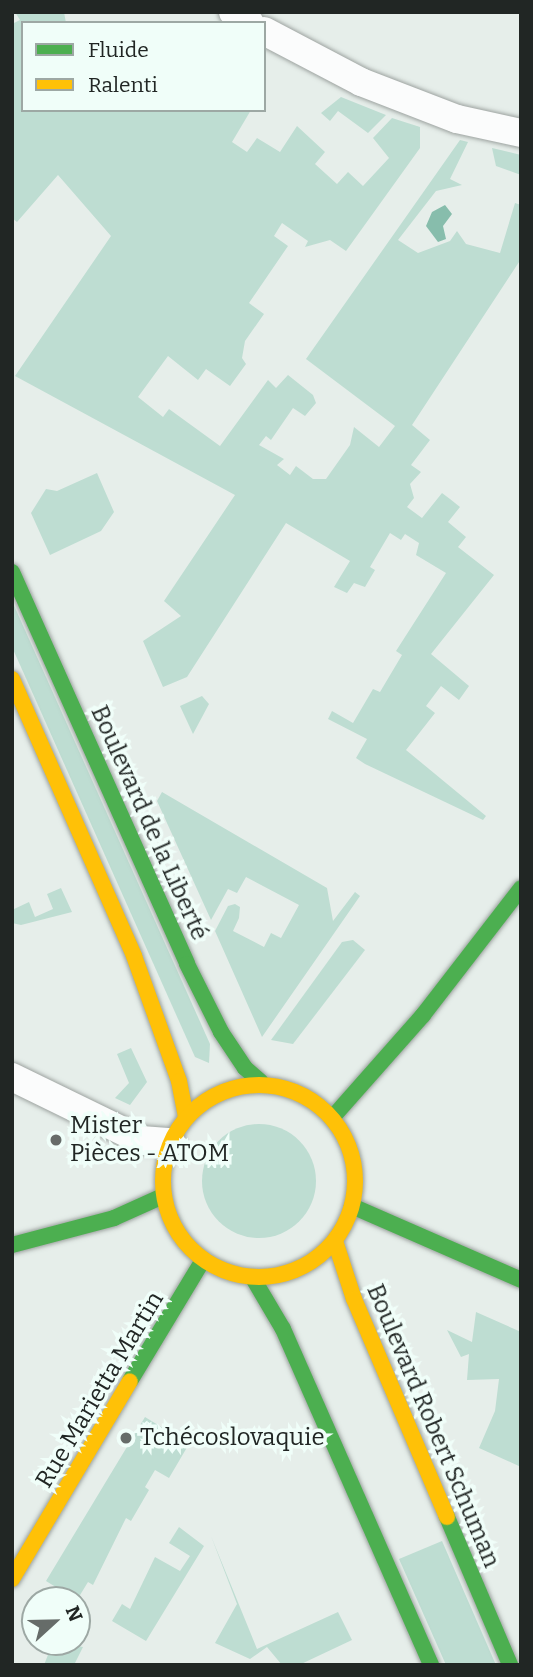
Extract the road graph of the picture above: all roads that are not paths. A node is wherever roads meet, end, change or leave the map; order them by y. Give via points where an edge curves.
1 (266, 33) edge
2 (521, 133) edge
3 (12, 572) edge
4 (12, 679) edge
5 (521, 888) edge
6 (12, 1077) edge
7 (261, 1082) junction
8 (186, 1117) junction
9 (332, 1118) junction
10 (171, 1142) junction
11 (163, 1196) junction
12 (352, 1206) junction
13 (335, 1241) junction
14 (12, 1245) edge
15 (203, 1260) junction
16 (521, 1279) edge
17 (254, 1280) junction
18 (12, 1579) edge
19 (432, 1665) edge
20 (510, 1665) edge

1 - 2 street via 360,82 457,120
3 - 7 main road, Boulevard de la Liberté via 187,964 221,1032 245,1068
4 - 8 main road via 134,956 179,1081
5 - 9 main road via 423,1015
6 - 10 street via 141,1140
7 - 8 main road via 229,1089
7 - 9 main road via 310,1099
8 - 10 main road
9 - 12 main road via 352,1157
10 - 11 main road via 163,1168
11 - 14 main road via 125,1215
11 - 15 main road via 170,1221
12 - 13 main road
12 - 16 main road
13 - 17 main road via 296,1270
13 - 20 main road, Boulevard Robert Schuman via 354,1299
15 - 17 main road
15 - 18 main road, Rue Marietta Martin
17 - 19 main road via 283,1329

